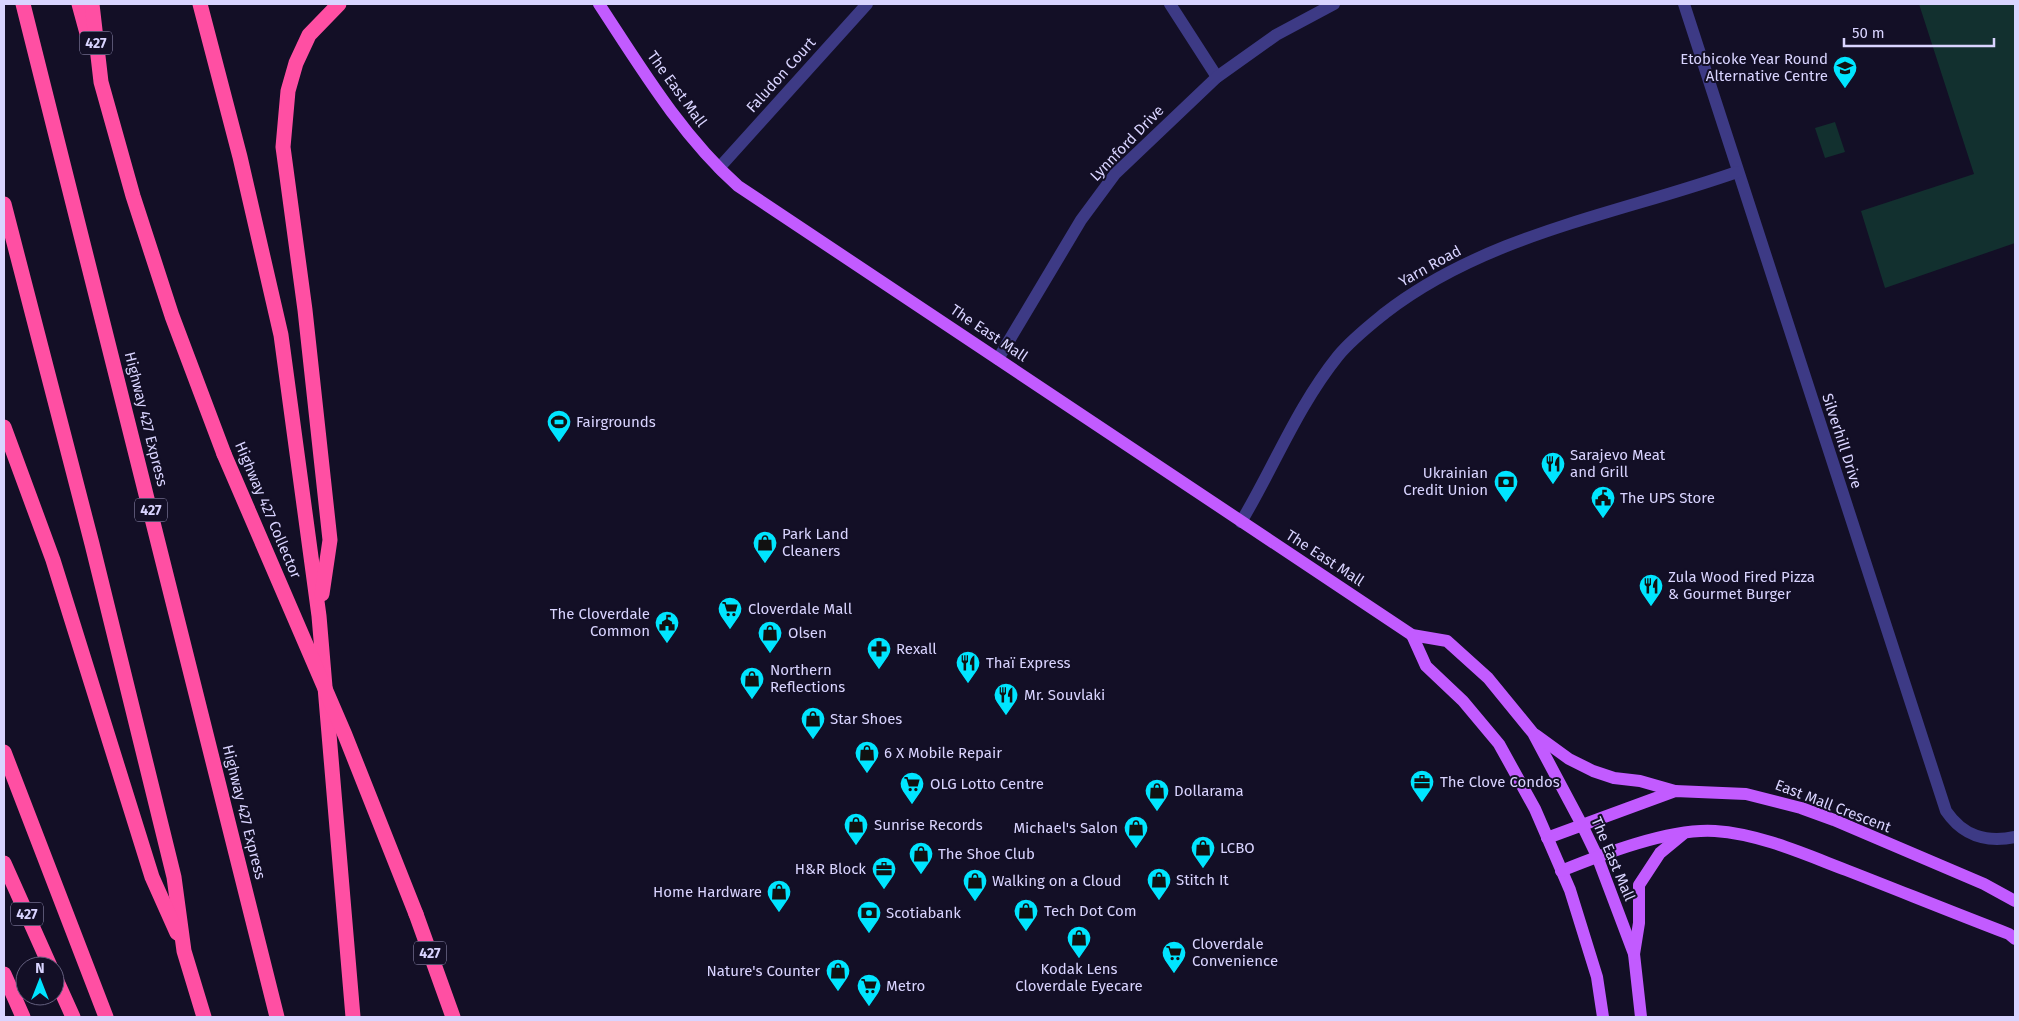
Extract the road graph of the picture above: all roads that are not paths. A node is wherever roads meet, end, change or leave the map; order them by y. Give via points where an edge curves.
1 (23, 4) edge
2 (79, 4) edge
3 (92, 4) edge
4 (200, 4) edge
5 (339, 4) edge
6 (599, 4) edge
7 (867, 4) edge
8 (1170, 4) edge
9 (1334, 4) edge
10 (1684, 4) edge
11 (1217, 77) junction
12 (101, 82) junction
13 (718, 168) junction
14 (1737, 172) junction
15 (4, 204) edge
16 (998, 359) junction
17 (4, 427) edge
18 (1241, 522) junction
19 (319, 616) junction
20 (1412, 635) junction
21 (1533, 733) junction
22 (4, 752) edge
23 (1675, 791) junction
24 (1582, 825) junction
25 (1685, 832) junction
26 (2015, 837) edge
27 (1547, 838) junction
28 (1597, 856) junction
29 (4, 863) edge
30 (1561, 871) junction
31 (2015, 901) edge
32 (2015, 939) edge
33 (184, 951) junction
34 (1634, 954) junction
35 (46, 956) edge
36 (4, 974) edge
37 (65, 999) edge
38 (23, 1017) edge
39 (73, 1017) edge
40 (106, 1017) edge
41 (204, 1017) edge
42 (277, 1017) edge
43 (353, 1017) edge
44 (454, 1017) edge
45 (1604, 1017) edge
46 (1641, 1017) edge

1 - 42 highway, Highway 427 Express / 427
2 - 12 highway
3 - 12 highway, Highway 427 Collector / 427
4 - 19 highway via 281,335
5 - 19 highway via 310,35 296,64 288,91 283,147 330,540
6 - 13 main road, The East Mall via 678,121
7 - 13 street, Faludon Court
8 - 11 street
9 - 11 street, Lynnford Drive via 1276,35
10 - 14 street, Silverhill Drive
11 - 16 street, Lynnford Drive via 1116,174 1080,220
12 - 44 highway, Highway 427 Collector / 427, bridge via 172,316 224,454 345,736
13 - 16 main road, The East Mall via 738,186
14 - 18 street, Yarn Road via 1595,215 1492,251 1407,296 1339,355 1320,380
14 - 26 street, Silverhill Drive via 1946,811 1960,828 1979,838 2001,840
15 - 33 highway via 172,867
16 - 18 main road, The East Mall
17 - 33 highway via 53,560 152,877
18 - 20 main road, The East Mall
19 - 43 highway
20 - 21 main road, The East Mall via 1447,641 1488,678
20 - 27 main road via 1426,666 1463,701 1499,744 1535,809
21 - 23 main road via 1569,759 1593,771
21 - 24 main road, The East Mall
22 - 40 highway
23 - 24 main road, East Mall Crescent
23 - 31 main road, East Mall Crescent via 1746,794 1801,808 1984,884
24 - 27 main road, East Mall Crescent
24 - 28 main road, The East Mall
25 - 28 main road
25 - 32 main road via 1715,831 1777,843
25 - 34 main road via 1660,853 1639,885 1640,923
27 - 30 main road
28 - 30 main road
28 - 34 main road, The East Mall
29 - 35 highway, 427
30 - 45 main road via 1591,958
33 - 41 highway
34 - 46 main road, The East Mall
36 - 38 highway
37 - 39 highway

